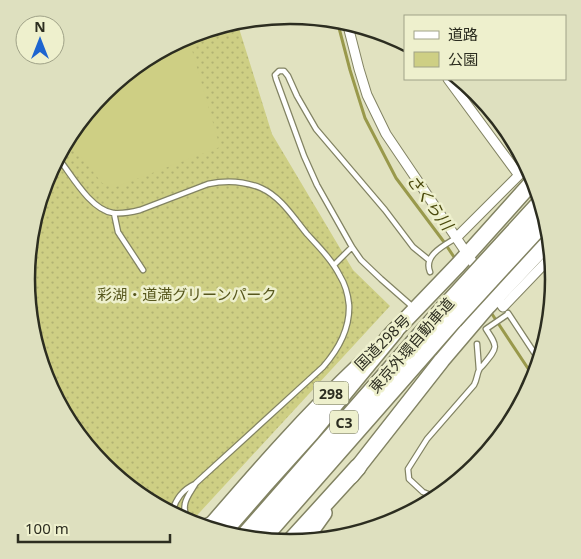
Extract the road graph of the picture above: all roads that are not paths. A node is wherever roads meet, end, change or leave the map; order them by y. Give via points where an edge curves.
1 (349, 31) edge
2 (449, 80) edge
3 (62, 163) edge
4 (522, 171) edge
5 (518, 174) junction
6 (529, 186) edge
7 (536, 205) edge
8 (114, 213) junction
9 (540, 226) edge
10 (541, 230) edge
11 (454, 239) junction
12 (544, 247) edge
13 (352, 248) junction
14 (518, 250) junction
15 (463, 259) junction
16 (429, 260) junction
17 (546, 261) edge
18 (334, 265) junction
19 (143, 270) dead end
20 (430, 272) dead end
21 (496, 307) junction
22 (416, 308) junction
23 (395, 332) junction
24 (477, 344) dead end
25 (535, 355) edge
26 (479, 370) junction
27 (358, 467) junction
28 (196, 483) junction
29 (429, 494) edge
30 (174, 507) edge
31 (224, 510) junction
32 (186, 513) edge
33 (206, 521) edge
34 (213, 523) edge
35 (227, 528) edge
36 (248, 531) edge
37 (266, 534) edge
38 (296, 535) edge
39 (309, 535) edge

1 - 11 street via 367,95 386,134
2 - 5 street
3 - 8 lane via 96,205
4 - 5 street
5 - 11 street
6 - 15 highway, 国道298号 / 298
7 - 36 highway, 東京外環自動車道 / C3, bridge
8 - 18 lane via 140,210 216,182 243,183 261,188 279,200
8 - 19 lane via 118,232
9 - 14 highway, 東京外環自動車道 / C3, bridge
10 - 14 highway, bridge
11 - 15 street
11 - 16 lane
12 - 21 highway
13 - 16 lane via 304,156 276,79 279,71 288,76 316,129 413,247
13 - 18 lane
13 - 22 lane via 381,279
14 - 37 highway, 東京外環自動車道 / C3, bridge
15 - 21 street
15 - 22 highway, 国道298号 / 298
16 - 20 lane
17 - 21 street
18 - 28 lane via 345,287 349,305 345,331 336,352
21 - 25 lane
21 - 26 lane via 486,330 494,342 494,352
21 - 27 highway via 442,360
22 - 23 highway, 国道298号 / 298
23 - 31 highway, 国道298号 / 298 via 313,411
23 - 35 highway via 312,433
24 - 26 lane
26 - 29 lane via 474,385 428,439 408,469 409,479
27 - 38 highway
27 - 39 highway
28 - 30 lane via 182,493
28 - 32 lane via 185,502
31 - 33 lane
31 - 34 highway, 国道298号 / 298

